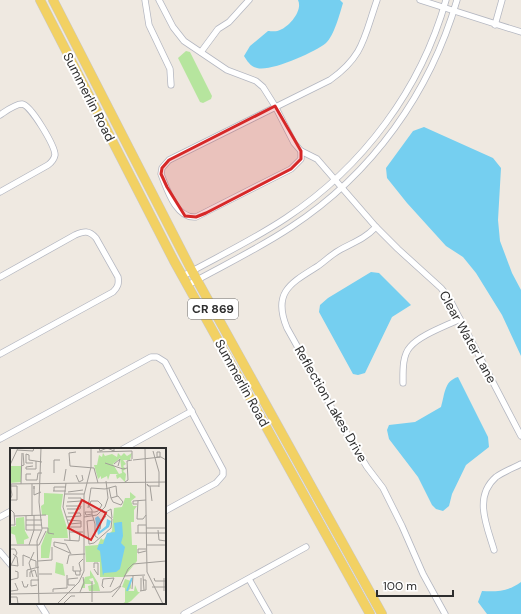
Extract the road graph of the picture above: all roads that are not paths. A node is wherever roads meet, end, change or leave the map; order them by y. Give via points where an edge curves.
1 (40, 0) edge
2 (53, 0) edge
3 (145, 0) edge
4 (159, 0) edge
5 (249, 0) edge
6 (377, 0) edge
7 (420, 0) edge
8 (446, 0) edge
9 (457, 0) edge
10 (502, 0) edge
11 (444, 9) junction
12 (453, 12) junction
13 (495, 24) junction
14 (521, 32) edge
15 (201, 52) junction
16 (172, 85) dead end
17 (275, 106) junction
18 (0, 115) edge
19 (300, 151) junction
20 (335, 180) junction
21 (341, 188) junction
22 (0, 192) edge
23 (376, 227) junction
24 (192, 271) junction
25 (183, 276) junction
26 (0, 277) edge
27 (196, 280) junction
28 (188, 285) junction
29 (460, 319) junction
30 (0, 354) edge
31 (403, 383) dead end
32 (192, 411) junction
33 (521, 436) edge
34 (0, 439) edge
35 (125, 448) edge
36 (521, 464) edge
37 (166, 510) edge
38 (10, 512) edge
39 (0, 517) edge
40 (306, 547) dead end
41 (494, 550) dead end
42 (0, 552) edge
43 (10, 564) edge
44 (249, 579) junction
45 (40, 604) edge
46 (46, 614) edge
47 (184, 614) edge
48 (269, 614) edge
49 (370, 614) edge
50 (382, 614) edge
51 (445, 614) edge

1 - 25 main road, Summerlin Road / CR 869
2 - 24 main road, Summerlin Road / CR 869
3 - 16 street via 149,25 170,69
4 - 15 street via 178,34
5 - 15 street via 229,22 218,29
6 - 17 street via 365,40 351,62 330,80
7 - 11 street
8 - 11 street
9 - 12 street
10 - 13 street
11 - 12 street
11 - 20 street via 429,48 398,106 365,149
12 - 13 street
12 - 21 street via 436,57 411,105 375,153
13 - 14 street
15 - 17 street via 227,70 256,81 267,91
17 - 19 street
17 - 19 street via 164,163 161,174 181,213 190,218 196,217 291,169 301,159
18 - 22 street via 21,104 27,106 43,129 54,153 53,161 48,165
19 - 20 street, Clear Water Lane via 317,159
20 - 21 street, Clear Water Lane
20 - 24 street via 286,218
21 - 23 street, Clear Water Lane
21 - 27 street via 291,227
23 - 29 street, Clear Water Lane via 441,288
23 - 51 street, Reflection Lakes Drive via 360,241 338,250 294,280 284,295 282,312 287,328 339,421 386,493 423,574
24 - 25 street
24 - 27 main road, Summerlin Road / CR 869
25 - 28 main road, Summerlin Road / CR 869
26 - 30 street via 86,232 92,233 119,282 113,292
27 - 28 street
27 - 50 main road, Summerlin Road / CR 869
28 - 49 main road, Summerlin Road / CR 869
29 - 31 street via 420,339 410,347 405,357
29 - 33 street, Clear Water Lane
32 - 34 street via 165,362 157,357 151,357
32 - 35 street
32 - 37 street via 223,470 223,475 216,483
36 - 41 street via 496,478 486,491 482,505 483,514
38 - 39 street
40 - 44 street
42 - 43 street
44 - 47 street
44 - 48 street
45 - 46 street

